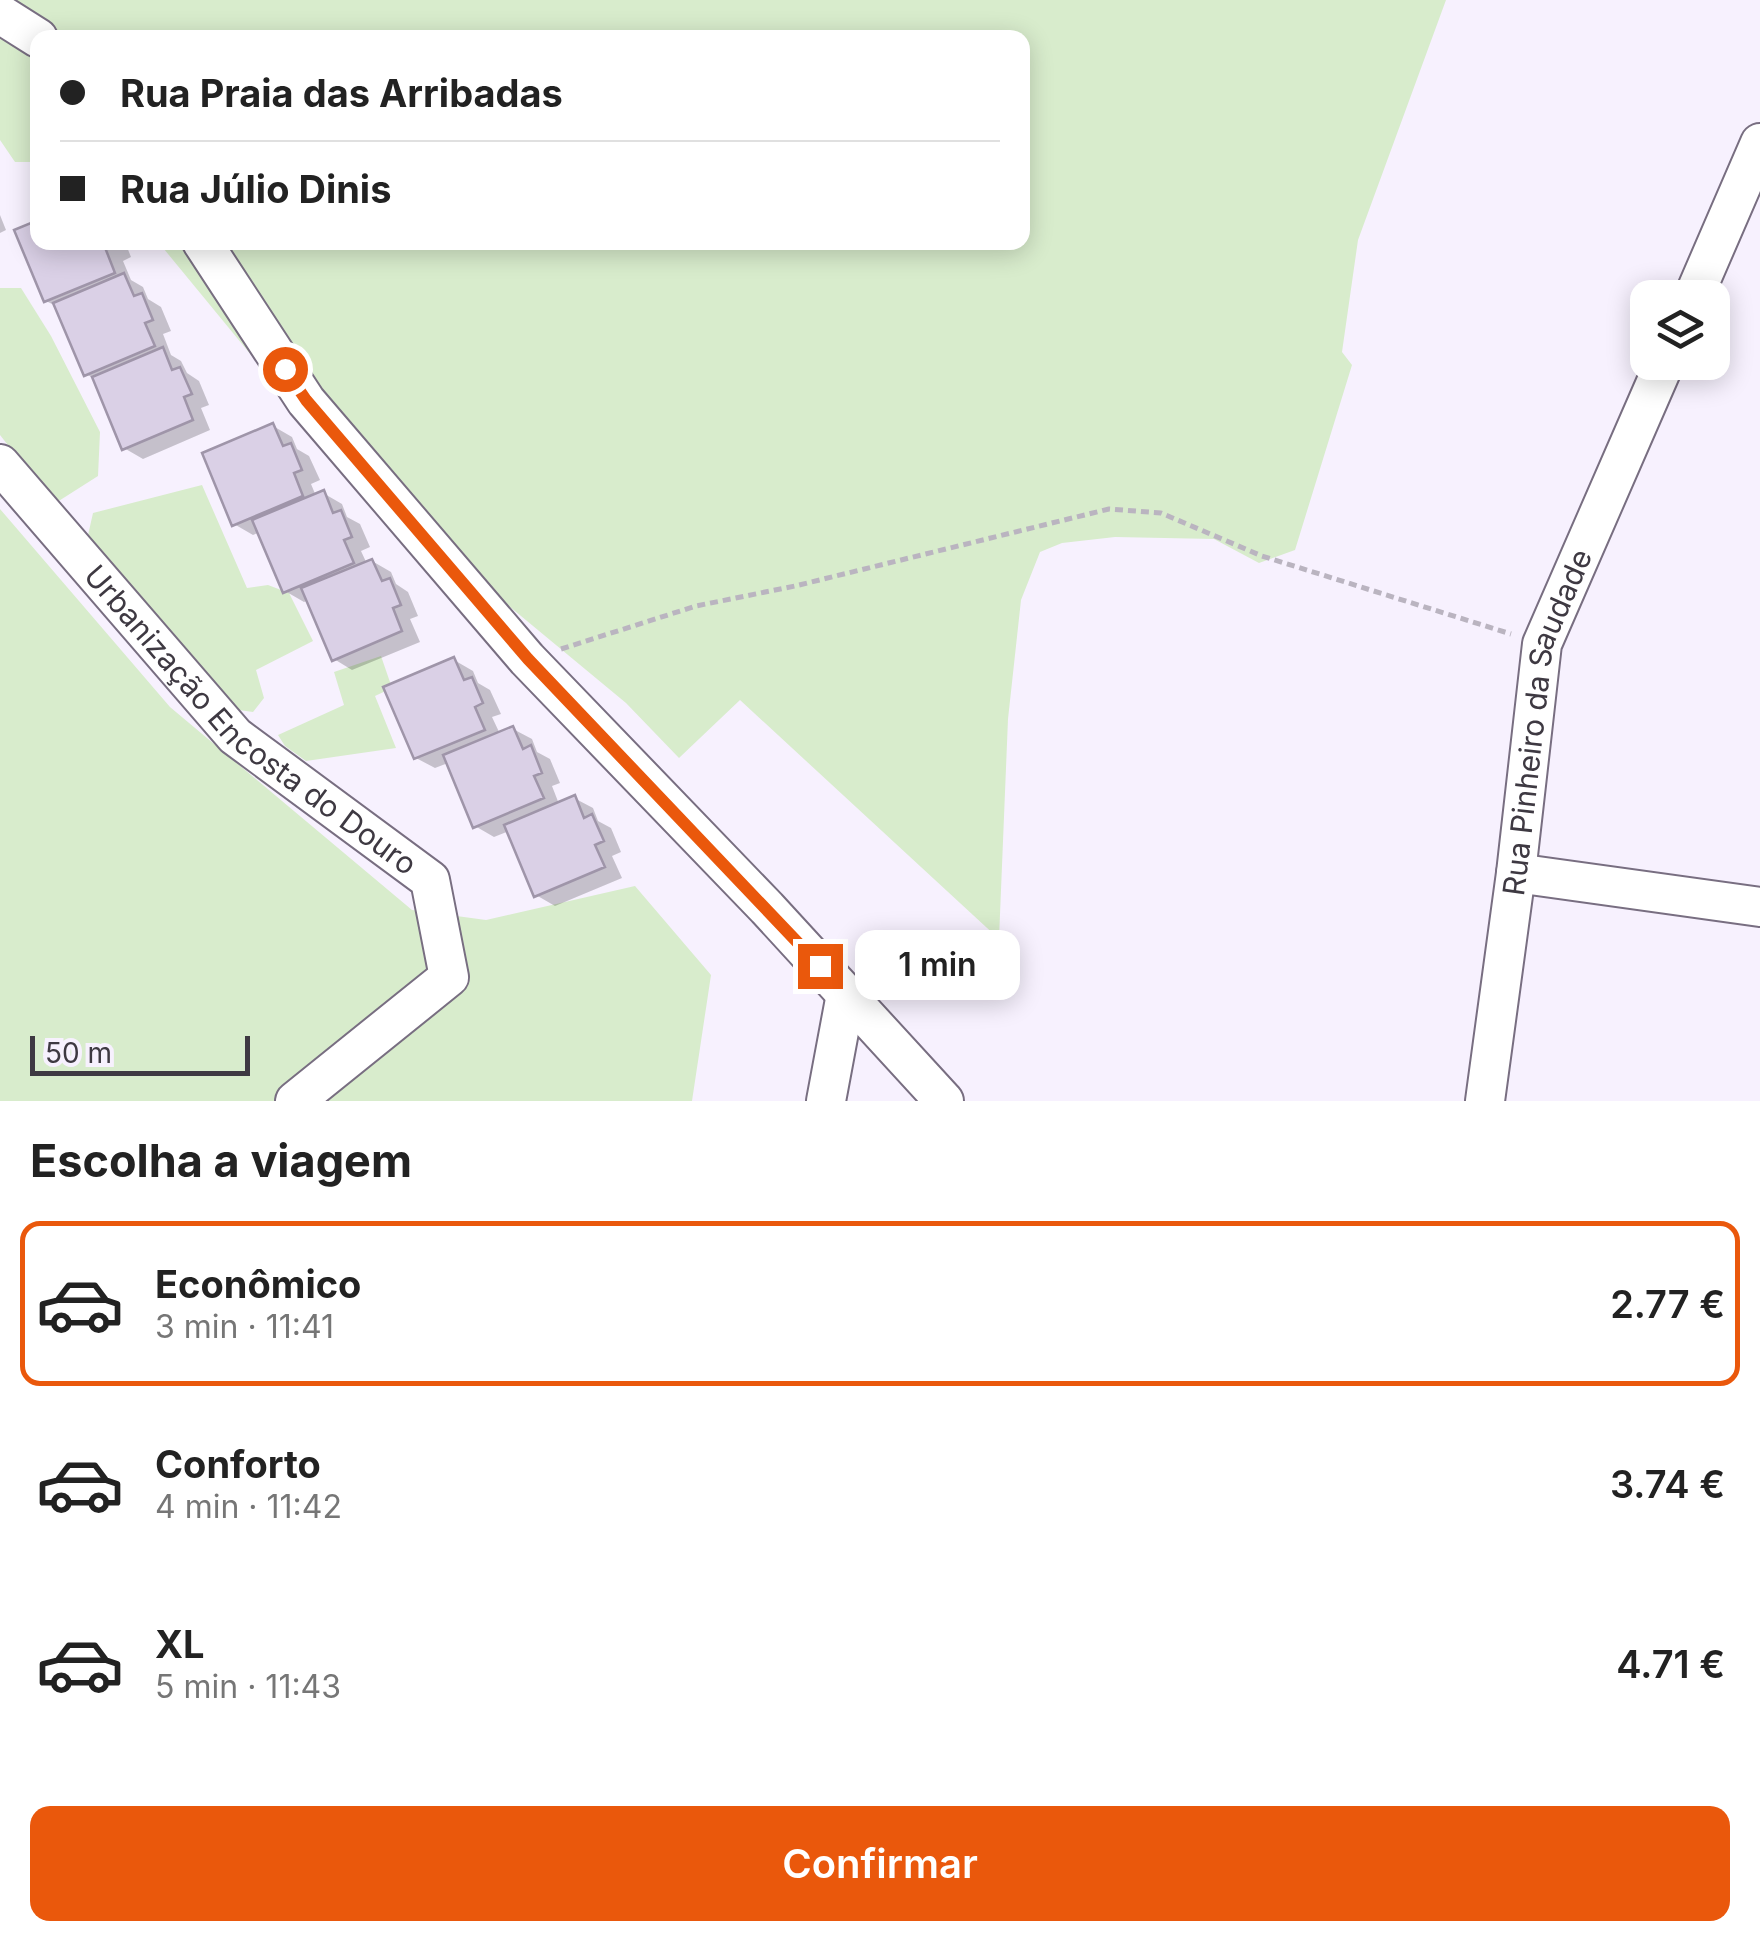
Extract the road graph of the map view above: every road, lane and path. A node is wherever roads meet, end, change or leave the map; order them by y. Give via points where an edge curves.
1 (0, 14) edge
2 (30, 33) edge
3 (1760, 143) edge
4 (207, 250) edge
5 (1701, 280) edge
6 (1657, 380) edge
7 (0, 464) edge
8 (1542, 644) junction
9 (528, 659) junction
10 (1516, 872) junction
11 (1760, 907) edge
12 (846, 994) junction
13 (295, 1101) edge
14 (826, 1101) edge
15 (944, 1101) edge
16 (1485, 1101) edge

1 - 2 street
3 - 5 street
4 - 9 street via 306,400
6 - 8 street, Rua Pinheiro da Saudade
7 - 13 street, Urbanização Encosta do Douro via 235,736 430,880 449,977
8 - 9 path via 1262,556 1161,513 1109,509 696,606
8 - 10 street, Rua Pinheiro da Saudade
9 - 12 street
10 - 11 street
10 - 16 street, Rua Pinheiro da Saudade
12 - 14 street
12 - 15 street

